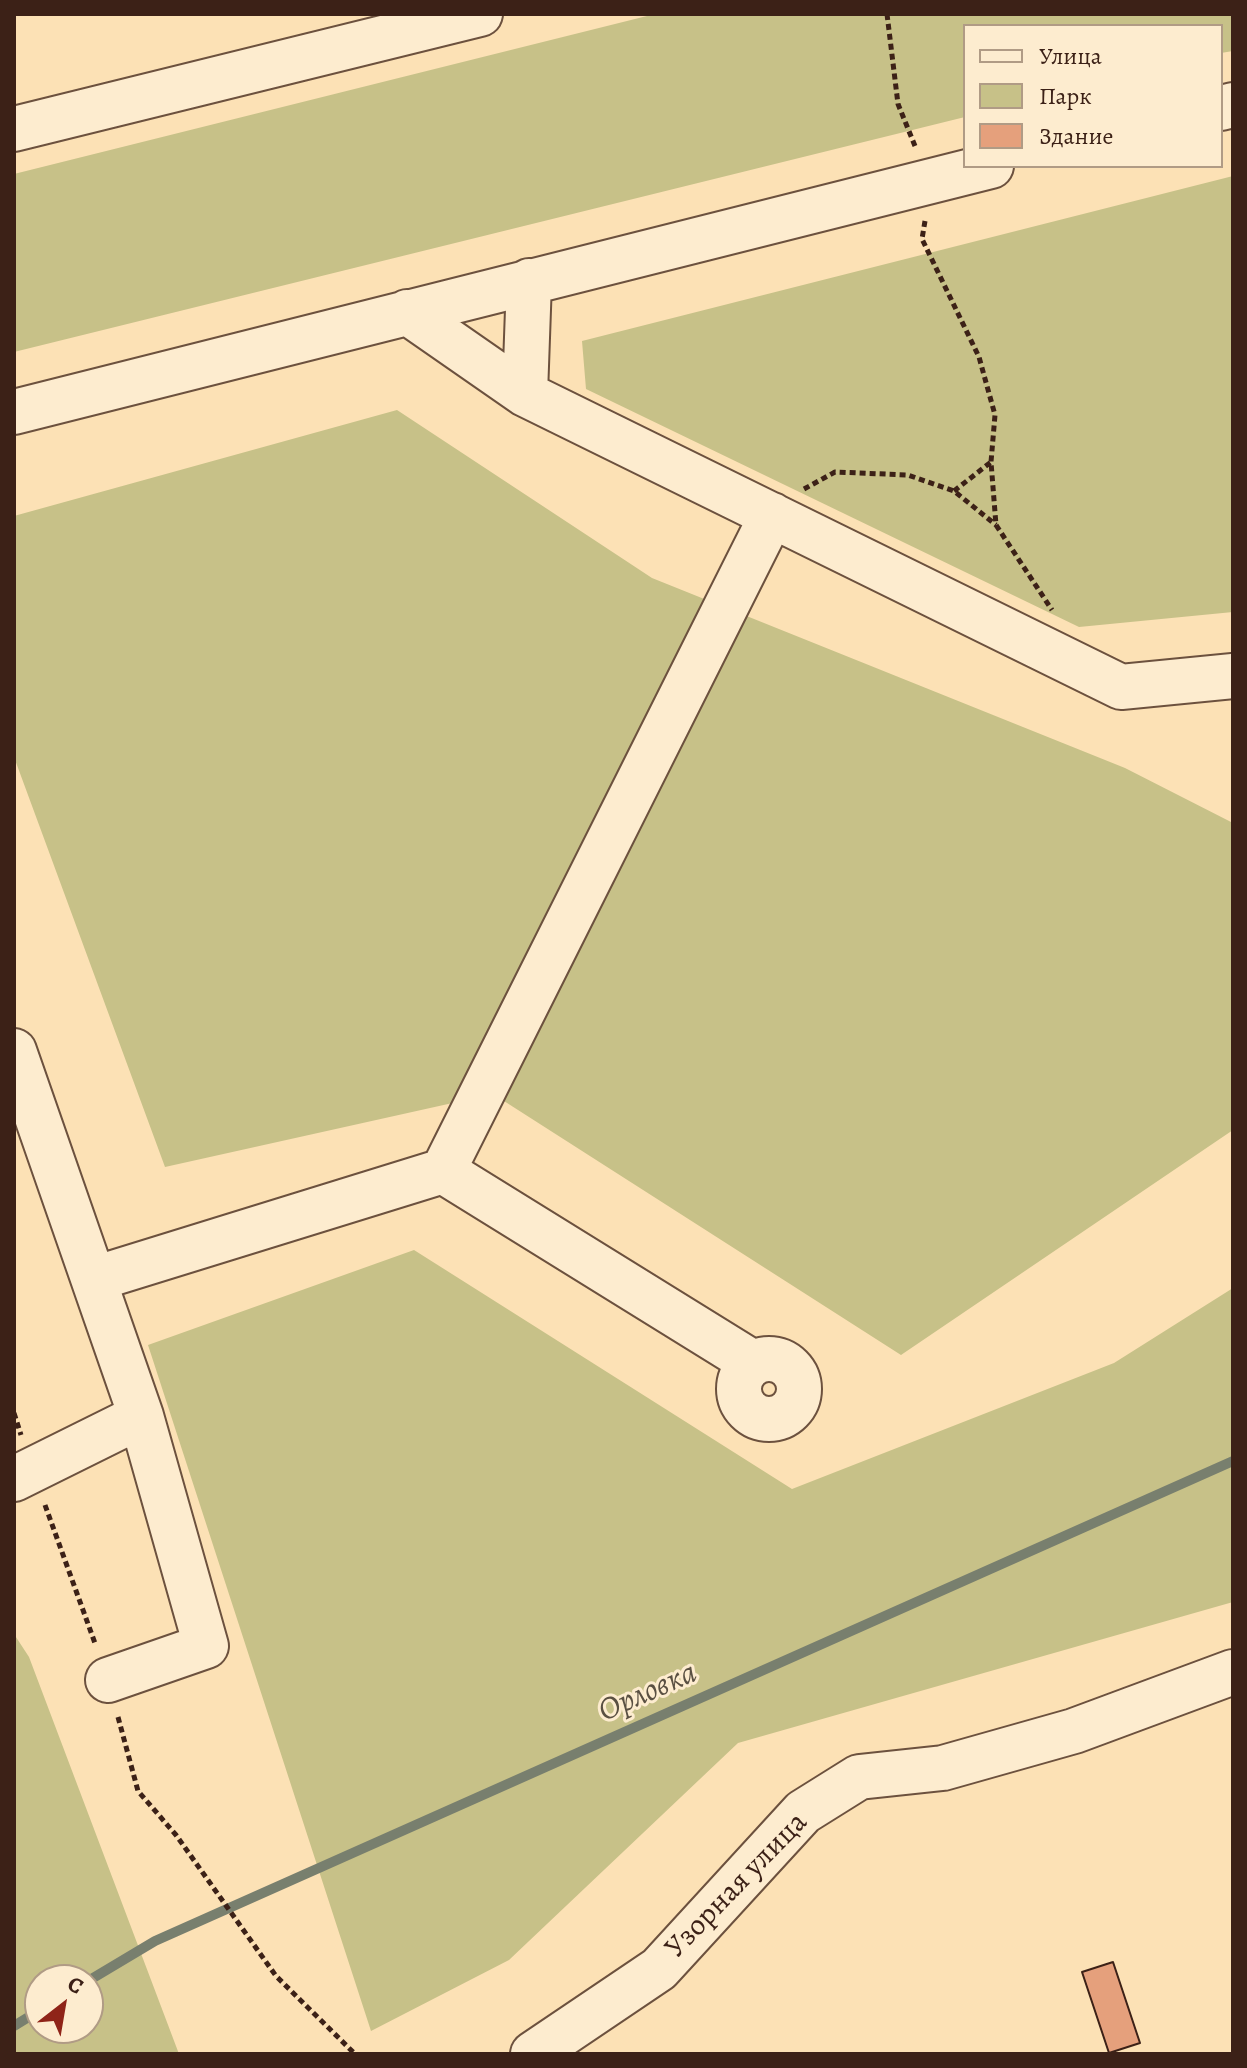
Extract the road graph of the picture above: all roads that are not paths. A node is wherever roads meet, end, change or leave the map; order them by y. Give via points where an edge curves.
1 (480, 14) edge
2 (14, 129) edge
3 (983, 168) edge
4 (529, 281) junction
5 (407, 312) junction
6 (525, 394) junction
7 (14, 412) edge
8 (772, 515) junction
9 (1233, 676) edge
10 (14, 1051) edge
11 (443, 1171) junction
12 (94, 1279) junction
13 (753, 1363) dead end
14 (141, 1416) junction
15 (23, 1474) edge
16 (1233, 1672) edge
17 (108, 1680) road end
18 (533, 2054) edge

1 - 2 street
3 - 4 street
4 - 5 street
4 - 6 street
5 - 6 street
5 - 7 street
6 - 8 street
8 - 9 street via 1121,687
8 - 11 street
10 - 12 street
11 - 12 street
11 - 13 street
12 - 14 street
14 - 15 street
14 - 17 street via 206,1646
16 - 18 street, Узорная улица via 1074,1731 957,1764 859,1777 803,1812 659,1969

